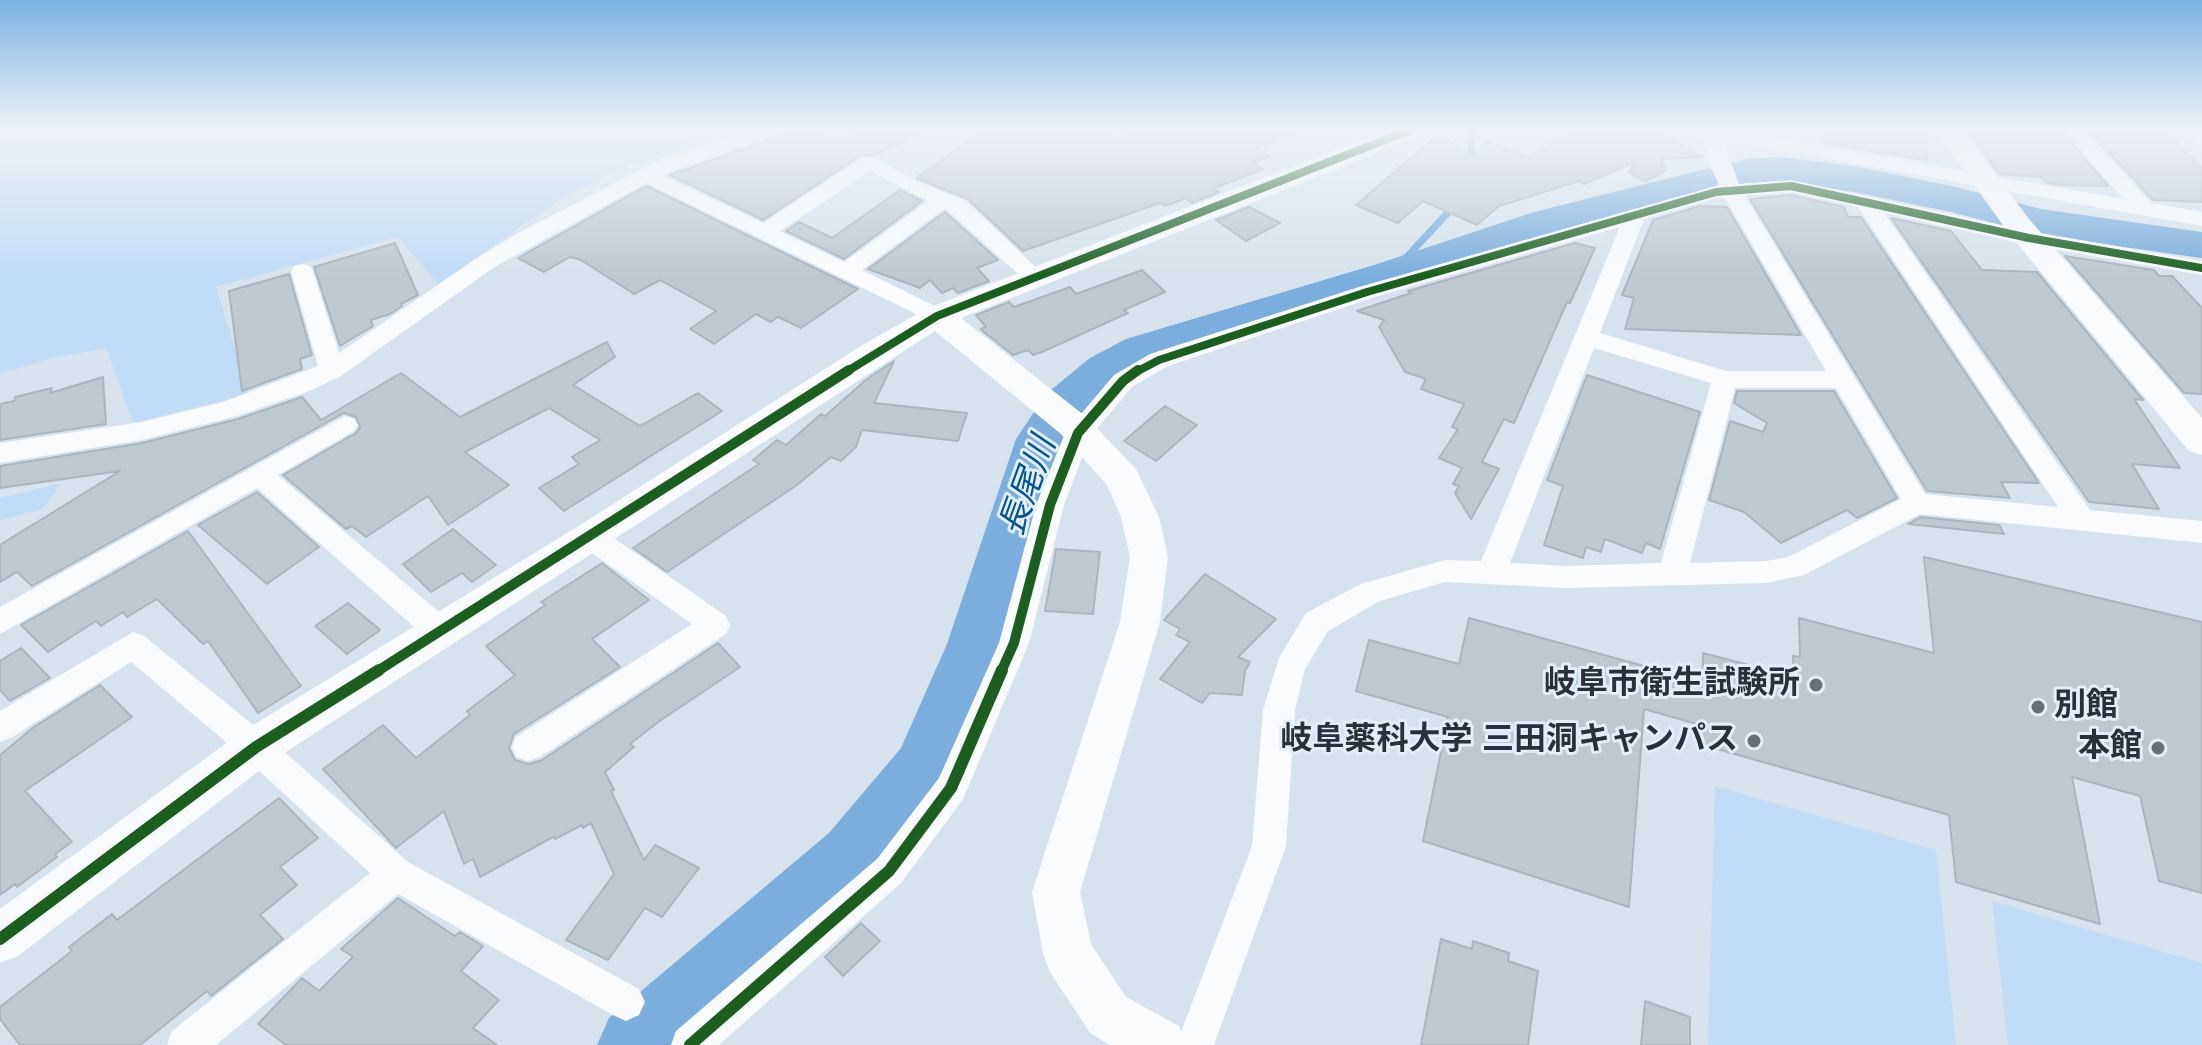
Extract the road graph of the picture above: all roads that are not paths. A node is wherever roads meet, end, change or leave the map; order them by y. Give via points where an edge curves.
1 (635, 179) edge
2 (654, 179) edge
3 (844, 179) edge
4 (898, 179) edge
5 (1286, 179) edge
6 (1891, 179) edge
7 (1984, 179) edge
8 (2117, 179) edge
9 (1726, 180) junction
10 (943, 200) junction
11 (1867, 204) junction
12 (2144, 209) junction
13 (2009, 212) junction
14 (1636, 213) junction
15 (2202, 219) edge
16 (764, 232) junction
17 (2202, 268) edge
18 (302, 271) dead end
19 (846, 271) junction
20 (1035, 277) junction
21 (937, 316) junction
22 (1586, 337) junction
23 (332, 370) junction
24 (1725, 379) junction
25 (1842, 380) junction
26 (345, 425) dead end
27 (1076, 429) junction
28 (2202, 442) edge
29 (0, 453) edge
30 (259, 474) junction
31 (1917, 503) junction
32 (2082, 520) junction
33 (2202, 532) edge
34 (591, 537) junction
35 (1492, 571) junction
36 (1672, 574) junction
37 (0, 622) edge
38 (441, 632) junction
39 (0, 728) edge
40 (256, 747) junction
41 (528, 747) dead end
42 (396, 874) junction
43 (0, 939) edge
44 (626, 1002) dead end
45 (186, 1045) edge
46 (690, 1045) edge
47 (1160, 1045) edge
48 (1195, 1045) edge

1 - 23 street via 485,263
2 - 16 street
3 - 16 street
4 - 10 street
5 - 20 street
6 - 13 street
7 - 13 street
8 - 12 street
9 - 11 street via 1791,186
9 - 14 street via 1716,192
9 - 25 street
10 - 19 street
10 - 20 street via 958,206
11 - 13 street
11 - 32 street
12 - 13 street
12 - 15 street
13 - 17 street
13 - 28 street
14 - 22 street
14 - 27 street via 1159,360 1123,381
16 - 19 street
18 - 23 street
19 - 21 street
20 - 21 street
21 - 27 street
21 - 34 street
22 - 24 street
22 - 35 street
23 - 29 street via 214,414 85,442
24 - 25 street
24 - 36 street
25 - 31 street
26 - 30 street
27 - 46 street via 1014,643 951,788 889,871
27 - 47 street via 1123,478 1149,557 1140,622 1056,892 1068,954 1108,1015
30 - 37 street
30 - 38 street
31 - 32 street
31 - 36 street via 1794,567
32 - 33 street
34 - 38 street
34 - 41 street via 715,625
35 - 36 street via 1567,577
35 - 48 street via 1445,571 1371,592 1317,622 1290,667 1279,710 1269,846
38 - 40 street
39 - 40 street via 133,645
40 - 42 street
40 - 43 street
42 - 44 street
42 - 45 street

